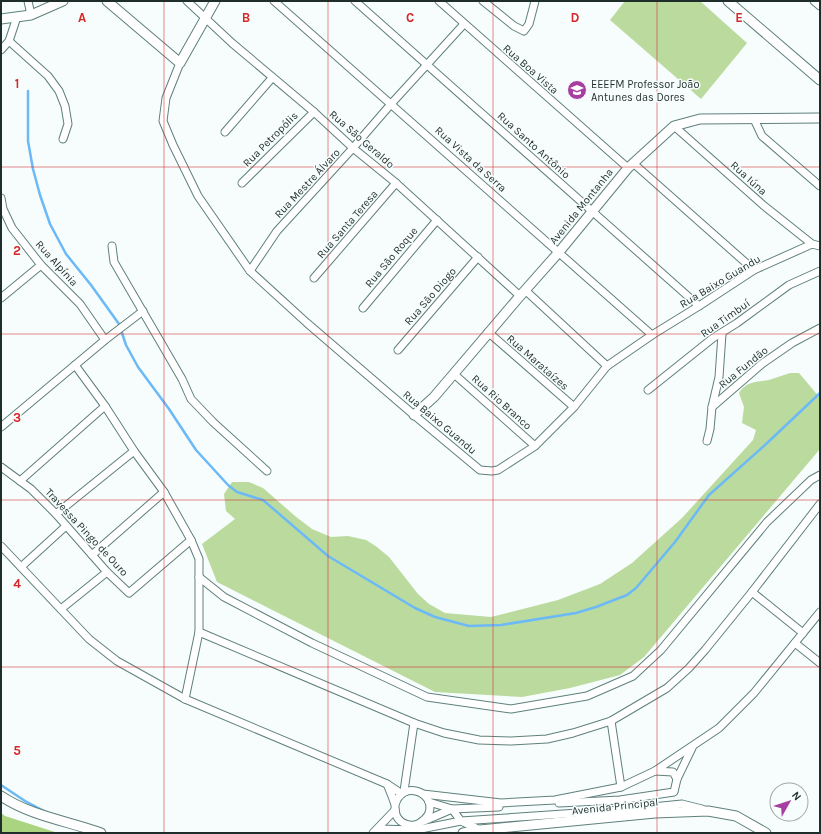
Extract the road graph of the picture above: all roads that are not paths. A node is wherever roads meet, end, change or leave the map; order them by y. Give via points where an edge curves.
1 (28, 1) edge
2 (63, 1) edge
3 (107, 1) edge
4 (187, 1) edge
5 (215, 1) edge
6 (274, 1) edge
7 (355, 1) edge
8 (439, 1) edge
9 (483, 1) edge
10 (536, 1) edge
11 (728, 1) edge
12 (814, 1) edge
13 (820, 6) edge
14 (31, 15) junction
15 (17, 17) junction
16 (205, 18) junction
17 (1, 19) edge
18 (464, 24) junction
19 (9, 40) junction
20 (1, 50) edge
21 (180, 63) junction
22 (428, 65) junction
23 (272, 78) junction
24 (820, 80) edge
25 (391, 104) junction
26 (314, 112) junction
27 (820, 118) edge
28 (754, 119) junction
29 (674, 126) junction
30 (225, 132) dead end
31 (63, 139) dead end
32 (353, 148) junction
33 (631, 166) junction
34 (242, 183) dead end
35 (396, 183) junction
36 (820, 186) edge
37 (1, 198) edge
38 (593, 212) junction
39 (437, 220) junction
40 (812, 244) junction
41 (112, 246) dead end
42 (820, 246) edge
43 (559, 252) junction
44 (478, 257) junction
45 (41, 265) junction
46 (754, 270) junction
47 (250, 271) junction
48 (820, 272) edge
49 (314, 278) dead end
50 (523, 293) junction
51 (1, 298) edge
52 (699, 306) junction
53 (362, 308) dead end
54 (143, 311) junction
55 (820, 328) edge
56 (488, 332) junction
57 (722, 334) junction
58 (652, 335) junction
59 (104, 340) junction
60 (398, 350) dead end
61 (75, 365) junction
62 (607, 366) junction
63 (454, 374) junction
64 (648, 390) dead end
65 (105, 406) junction
66 (574, 407) junction
67 (712, 407) junction
68 (414, 415) junction
69 (1, 427) edge
70 (707, 442) dead end
71 (536, 446) junction
72 (134, 451) junction
73 (1, 467) edge
74 (267, 471) dead end
75 (820, 475) edge
76 (20, 481) junction
77 (164, 492) junction
78 (820, 504) edge
79 (56, 514) junction
80 (66, 526) junction
81 (191, 540) junction
82 (1, 546) edge
83 (92, 555) junction
84 (21, 566) junction
85 (107, 572) junction
86 (199, 577) junction
87 (752, 592) junction
88 (61, 609) junction
89 (820, 612) edge
90 (199, 632) junction
91 (802, 633) junction
92 (794, 643) junction
93 (820, 663) edge
94 (184, 699) junction
95 (611, 721) junction
96 (414, 723) junction
97 (693, 747) junction
98 (655, 771) junction
99 (677, 779) junction
100 (387, 784) junction
101 (621, 787) junction
102 (403, 792) junction
103 (423, 794) junction
104 (1, 796) edge
105 (620, 800) junction
106 (429, 802) junction
107 (395, 808) junction
108 (452, 809) junction
109 (622, 810) junction
110 (708, 811) junction
111 (564, 818) junction
112 (424, 821) junction
113 (461, 821) junction
114 (415, 828) junction
115 (480, 830) junction
116 (375, 831) edge
117 (101, 833) edge
118 (462, 833) edge
119 (766, 833) edge

1 - 14 street
2 - 14 street
3 - 21 street
4 - 16 street, Rua São Geraldo
5 - 16 street
6 - 25 street, Rua Vista da Serra
7 - 22 street, Rua Santo Antônio
8 - 18 street, Rua Boa Vista
9 - 10 street via 524,31 529,24
11 - 24 street
12 - 13 street
14 - 15 street
15 - 17 street
15 - 19 street
16 - 21 street
16 - 23 street, Rua São Geraldo
18 - 22 street, Rua Mestre Álvaro
18 - 33 street, Rua Boa Vista
19 - 20 street
19 - 31 street via 48,76 59,91 68,124
21 - 47 street, Rua Baixo Guandu via 166,98 163,121 198,196
22 - 25 street, Rua Mestre Álvaro
22 - 38 street, Rua Santo Antônio
23 - 26 street, Rua São Geraldo
23 - 30 street
25 - 32 street, Rua Mestre Álvaro
25 - 43 street, Rua Vista da Serra
26 - 32 street, Rua São Geraldo
26 - 34 street, Rua Petropólis
27 - 28 street, Avenida Montanha
28 - 29 street, Avenida Montanha via 700,119
28 - 36 street via 762,136
29 - 33 street, Avenida Montanha
29 - 40 street, Rua Iúna via 763,205
32 - 35 street, Rua São Geraldo
32 - 47 street, Rua Mestre Álvaro via 277,231
33 - 38 street, Avenida Montanha
33 - 46 street, Rua Boa Vista
35 - 39 street, Rua São Geraldo
35 - 49 street, Rua Santa Teresa
37 - 45 street, Rua Alpínia via 12,228
38 - 43 street, Avenida Montanha
38 - 52 street, Rua Santo Antônio
39 - 44 street, Rua São Geraldo
39 - 53 street, Rua São Roque
40 - 42 street
40 - 46 street, Rua Baixo Guandu
41 - 54 street via 114,262
43 - 50 street, Avenida Montanha
43 - 58 street, Rua Vista da Serra
44 - 50 street, Rua São Geraldo
44 - 60 street, Rua São Diogo
45 - 51 street
45 - 59 street, Rua Alpínia via 80,304
46 - 52 street, Rua Baixo Guandu
47 - 68 street, Rua Baixo Guandu
48 - 57 street, Rua Timbuí via 789,285
50 - 56 street, Avenida Montanha
50 - 62 street, Rua São Geraldo
52 - 58 street, Rua Baixo Guandu
54 - 59 street
54 - 74 street via 191,399
55 - 67 street, Rua Fundão via 763,363
56 - 63 street, Avenida Montanha
56 - 66 street, Rua Marataízes
57 - 64 street, Rua Timbuí via 713,338
57 - 67 street via 719,377
58 - 62 street, Rua Baixo Guandu
59 - 61 street
61 - 65 street
61 - 69 street
62 - 66 street, Rua Baixo Guandu
63 - 68 street, Avenida Montanha
63 - 71 street, Rua Rio Branco
65 - 72 street
65 - 76 street
66 - 71 street, Rua Baixo Guandu
67 - 70 street
68 - 71 street, Rua Baixo Guandu via 480,470 498,470
72 - 77 street
72 - 79 street
73 - 76 street, Travessa Pingo de Ouro
75 - 86 street via 811,480 767,522 661,650 633,676 587,696 572,699 511,708 427,697 312,643 231,601
76 - 79 street, Travessa Pingo de Ouro via 32,489
77 - 81 street
77 - 83 street
78 - 87 street
79 - 80 street, Travessa Pingo de Ouro
80 - 83 street, Travessa Pingo de Ouro
80 - 84 street
81 - 85 street, Travessa Pingo de Ouro via 129,593
81 - 86 street via 199,559
82 - 84 street
83 - 85 street, Travessa Pingo de Ouro
84 - 88 street
85 - 88 street
86 - 90 street
87 - 91 street
87 - 95 street via 689,668 667,688
88 - 94 street via 89,639 117,661
89 - 91 street
90 - 94 street
90 - 96 street
91 - 92 street
92 - 93 street
92 - 97 street via 738,710
94 - 100 street
95 - 96 street via 546,739 511,741 479,740 444,733
95 - 101 street
96 - 102 street
97 - 98 street
97 - 99 street
98 - 99 street via 673,772
98 - 101 street
99 - 105 street via 674,792
100 - 102 street
100 - 107 street
101 - 103 street via 555,800 501,803
102 - 103 street via 414,790
102 - 107 street via 397,798
103 - 106 street
104 - 117 street via 16,805
105 - 108 street
105 - 109 street
106 - 108 street
106 - 112 street via 429,812
107 - 114 street via 397,817
107 - 116 street
108 - 112 street
108 - 113 street
109 - 110 street via 682,804
109 - 111 street
110 - 111 street, Avenida Principal
110 - 119 street, Avenida Principal via 736,816
111 - 113 street
111 - 115 street, Avenida Principal
112 - 114 street
113 - 114 street
113 - 115 street
114 - 116 street
115 - 118 street, Avenida Principal

